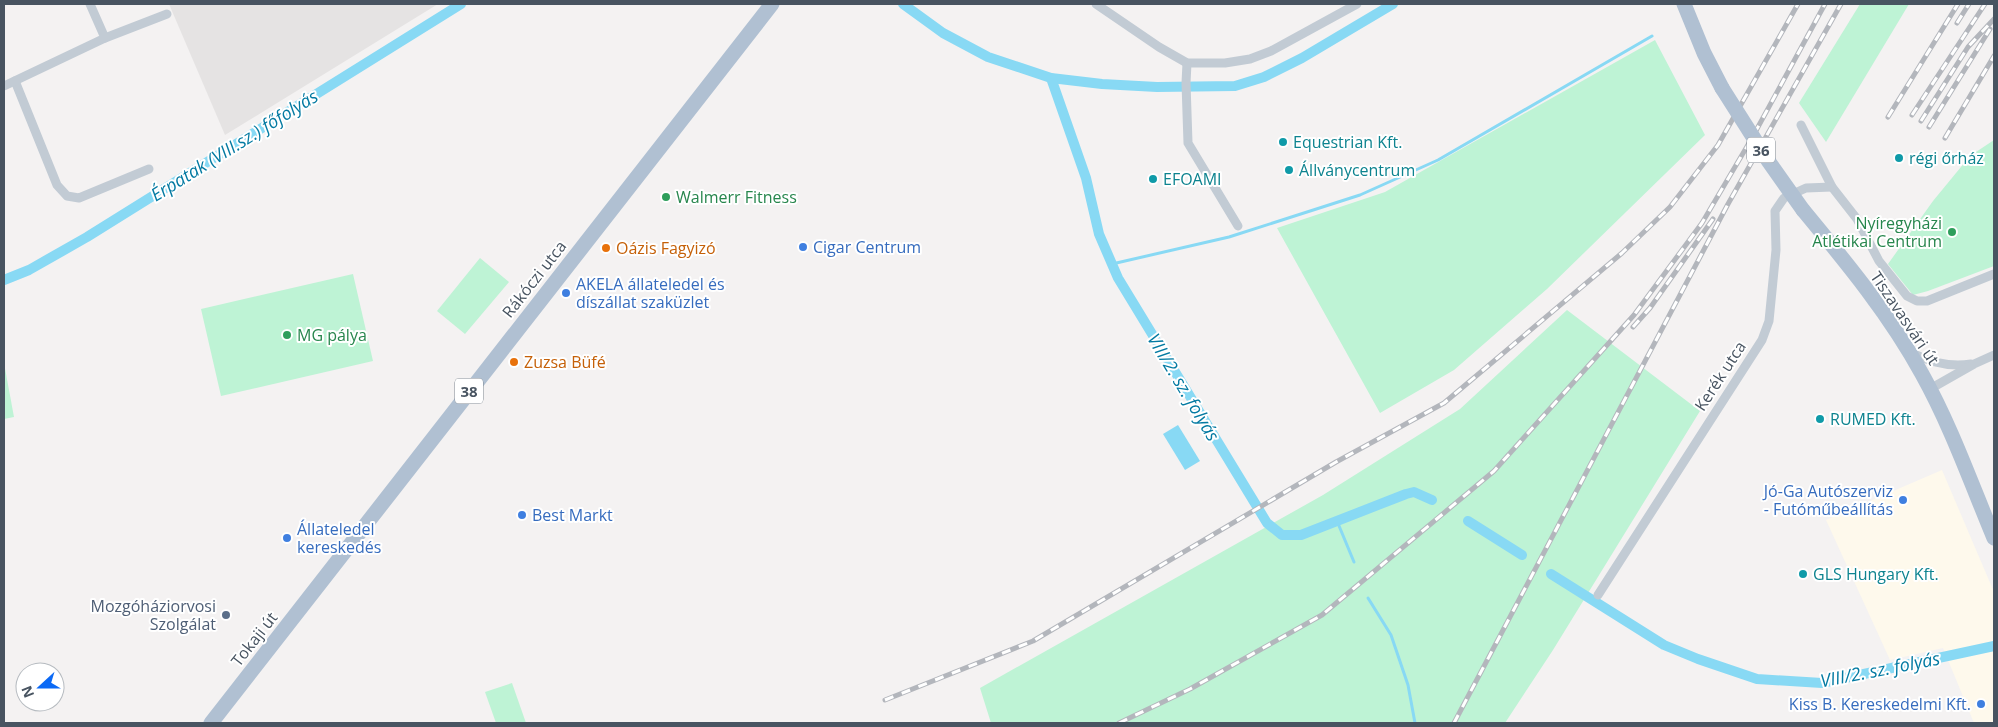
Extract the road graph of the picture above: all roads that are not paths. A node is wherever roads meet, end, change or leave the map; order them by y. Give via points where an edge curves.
1 (90, 4) edge
2 (772, 4) edge
3 (1096, 4) edge
4 (1357, 4) edge
5 (1684, 4) edge
6 (167, 14) dead end
7 (105, 38) junction
8 (1188, 63) junction
9 (14, 81) junction
10 (4, 86) edge
11 (1801, 125) dead end
12 (149, 169) dead end
13 (1832, 186) junction
14 (1238, 226) dead end
15 (1994, 274) edge
16 (1909, 352) junction
17 (1994, 354) edge
18 (1974, 364) junction
19 (1930, 389) junction
20 (1992, 528) edge
21 (325, 577) joint
22 (1598, 595) dead end
23 (211, 723) edge

1 - 7 street
2 - 21 main road, Rákóczi utca / 38
3 - 8 street via 1158,47
4 - 8 street via 1250,59
5 - 16 main road, Tiszavasvári út / 36, bridge via 1722,88 1769,162 1860,281
6 - 7 street
7 - 9 street
8 - 14 street via 1188,142
9 - 10 street
9 - 12 street via 56,185 67,196 79,198
11 - 13 street
13 - 15 street via 1857,219 1879,261 1906,296 1927,301
13 - 22 street, Kerék utca via 1806,188 1784,198 1775,211 1776,250 1769,321 1762,340
16 - 18 street via 1948,366
16 - 19 main road, Tiszavasvári út / 36
17 - 18 street
18 - 19 street
19 - 20 main road, Tiszavasvári út / 36
21 - 23 main road, Tokaji út / 38

